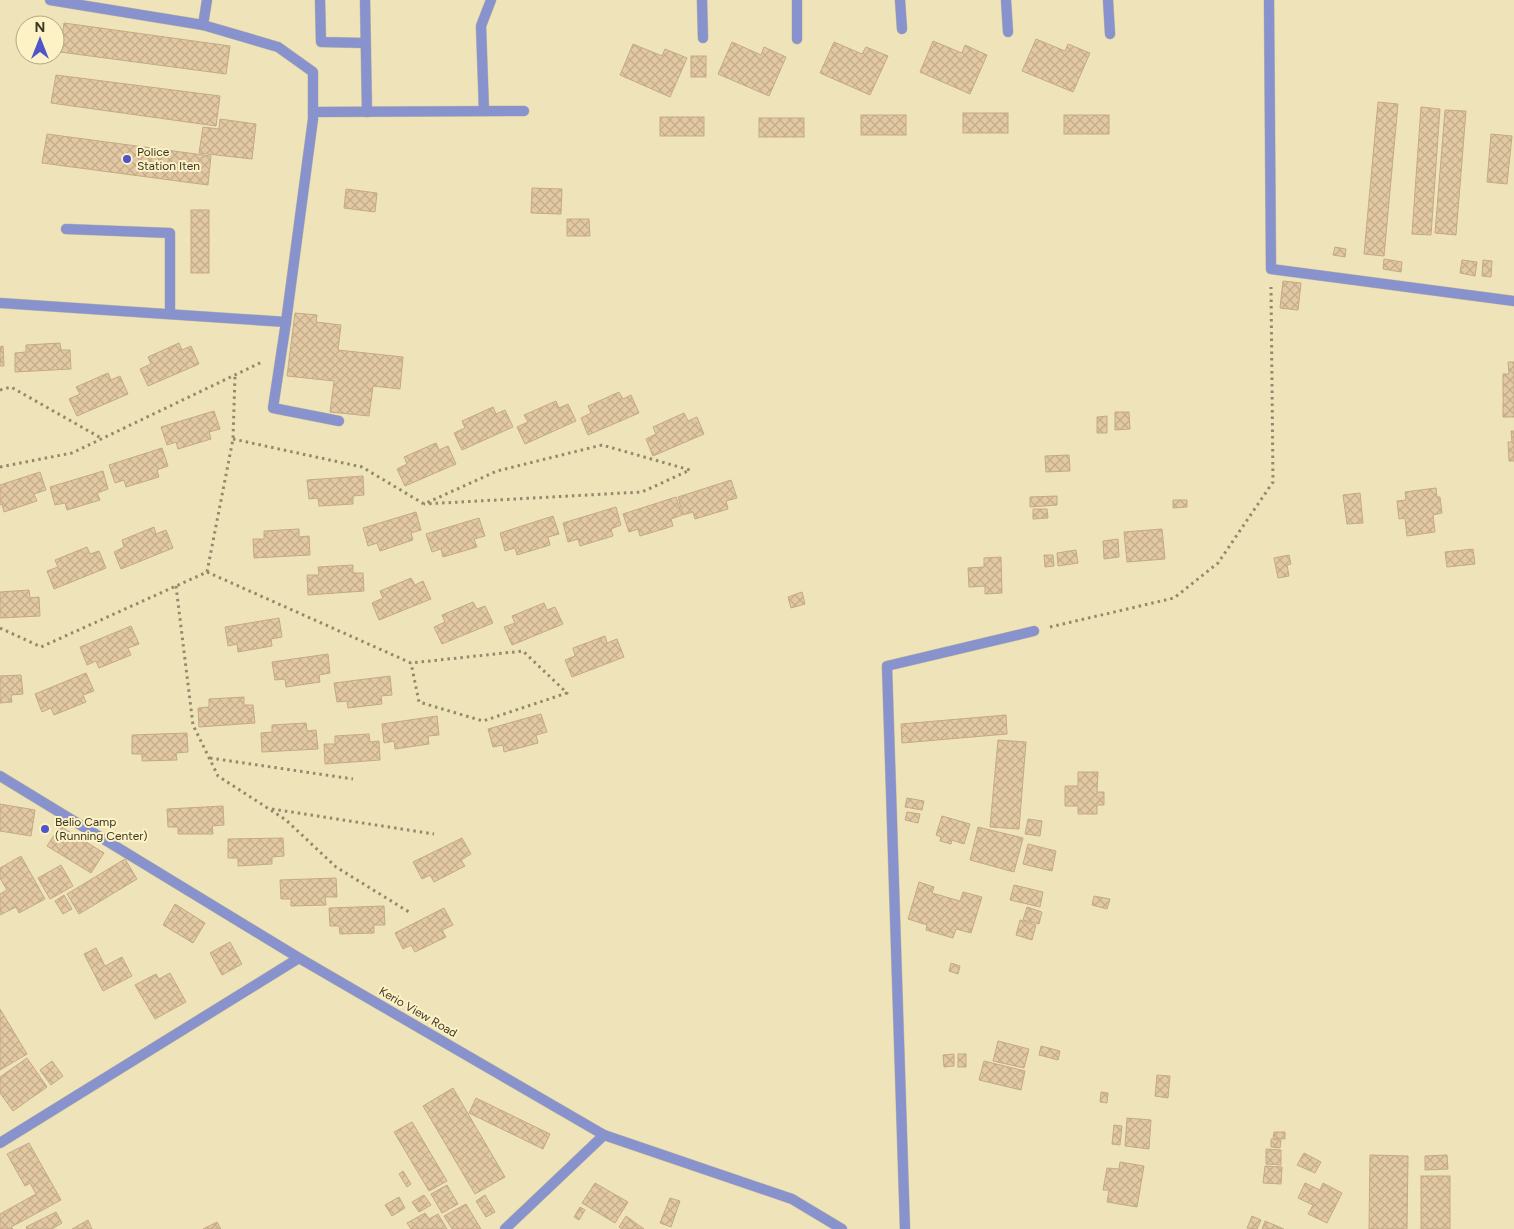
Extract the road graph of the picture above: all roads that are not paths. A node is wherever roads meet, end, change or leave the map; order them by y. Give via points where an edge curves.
1 (50, 0) edge
2 (207, 0) edge
3 (320, 0) edge
4 (365, 0) edge
5 (491, 0) edge
6 (702, 0) edge
7 (797, 0) edge
8 (900, 0) edge
9 (1006, 0) edge
10 (1108, 0) edge
11 (1269, 0) edge
12 (203, 25) junction
13 (902, 29) dead end
14 (1008, 32) dead end
15 (1110, 34) dead end
16 (703, 38) dead end
17 (797, 39) dead end
18 (365, 43) junction
19 (524, 111) dead end
20 (313, 112) junction
21 (367, 112) junction
22 (484, 112) junction
23 (66, 229) dead end
24 (1514, 301) edge
25 (0, 303) edge
26 (170, 314) junction
27 (286, 322) junction
28 (339, 421) dead end
29 (1034, 631) road end
30 (0, 776) edge
31 (299, 958) junction
32 (604, 1135) junction
33 (0, 1143) edge
34 (506, 1229) edge
35 (842, 1229) edge
36 (905, 1229) edge

1 - 12 street
2 - 12 street
3 - 18 street via 321,42
4 - 18 street
5 - 22 street via 482,26
6 - 16 street
7 - 17 street
8 - 13 street
9 - 14 street
10 - 15 street
11 - 24 street via 1271,269
12 - 20 street via 278,47 313,72
18 - 21 street
19 - 22 street
20 - 21 street
20 - 27 street
21 - 22 street
23 - 26 street via 170,233
25 - 26 street
26 - 27 street
27 - 28 street via 273,408
29 - 36 street via 887,666
30 - 31 street, Kerio View Road
31 - 32 street, Kerio View Road
31 - 33 street
32 - 34 street
32 - 35 street, Kerio View Road via 792,1199

